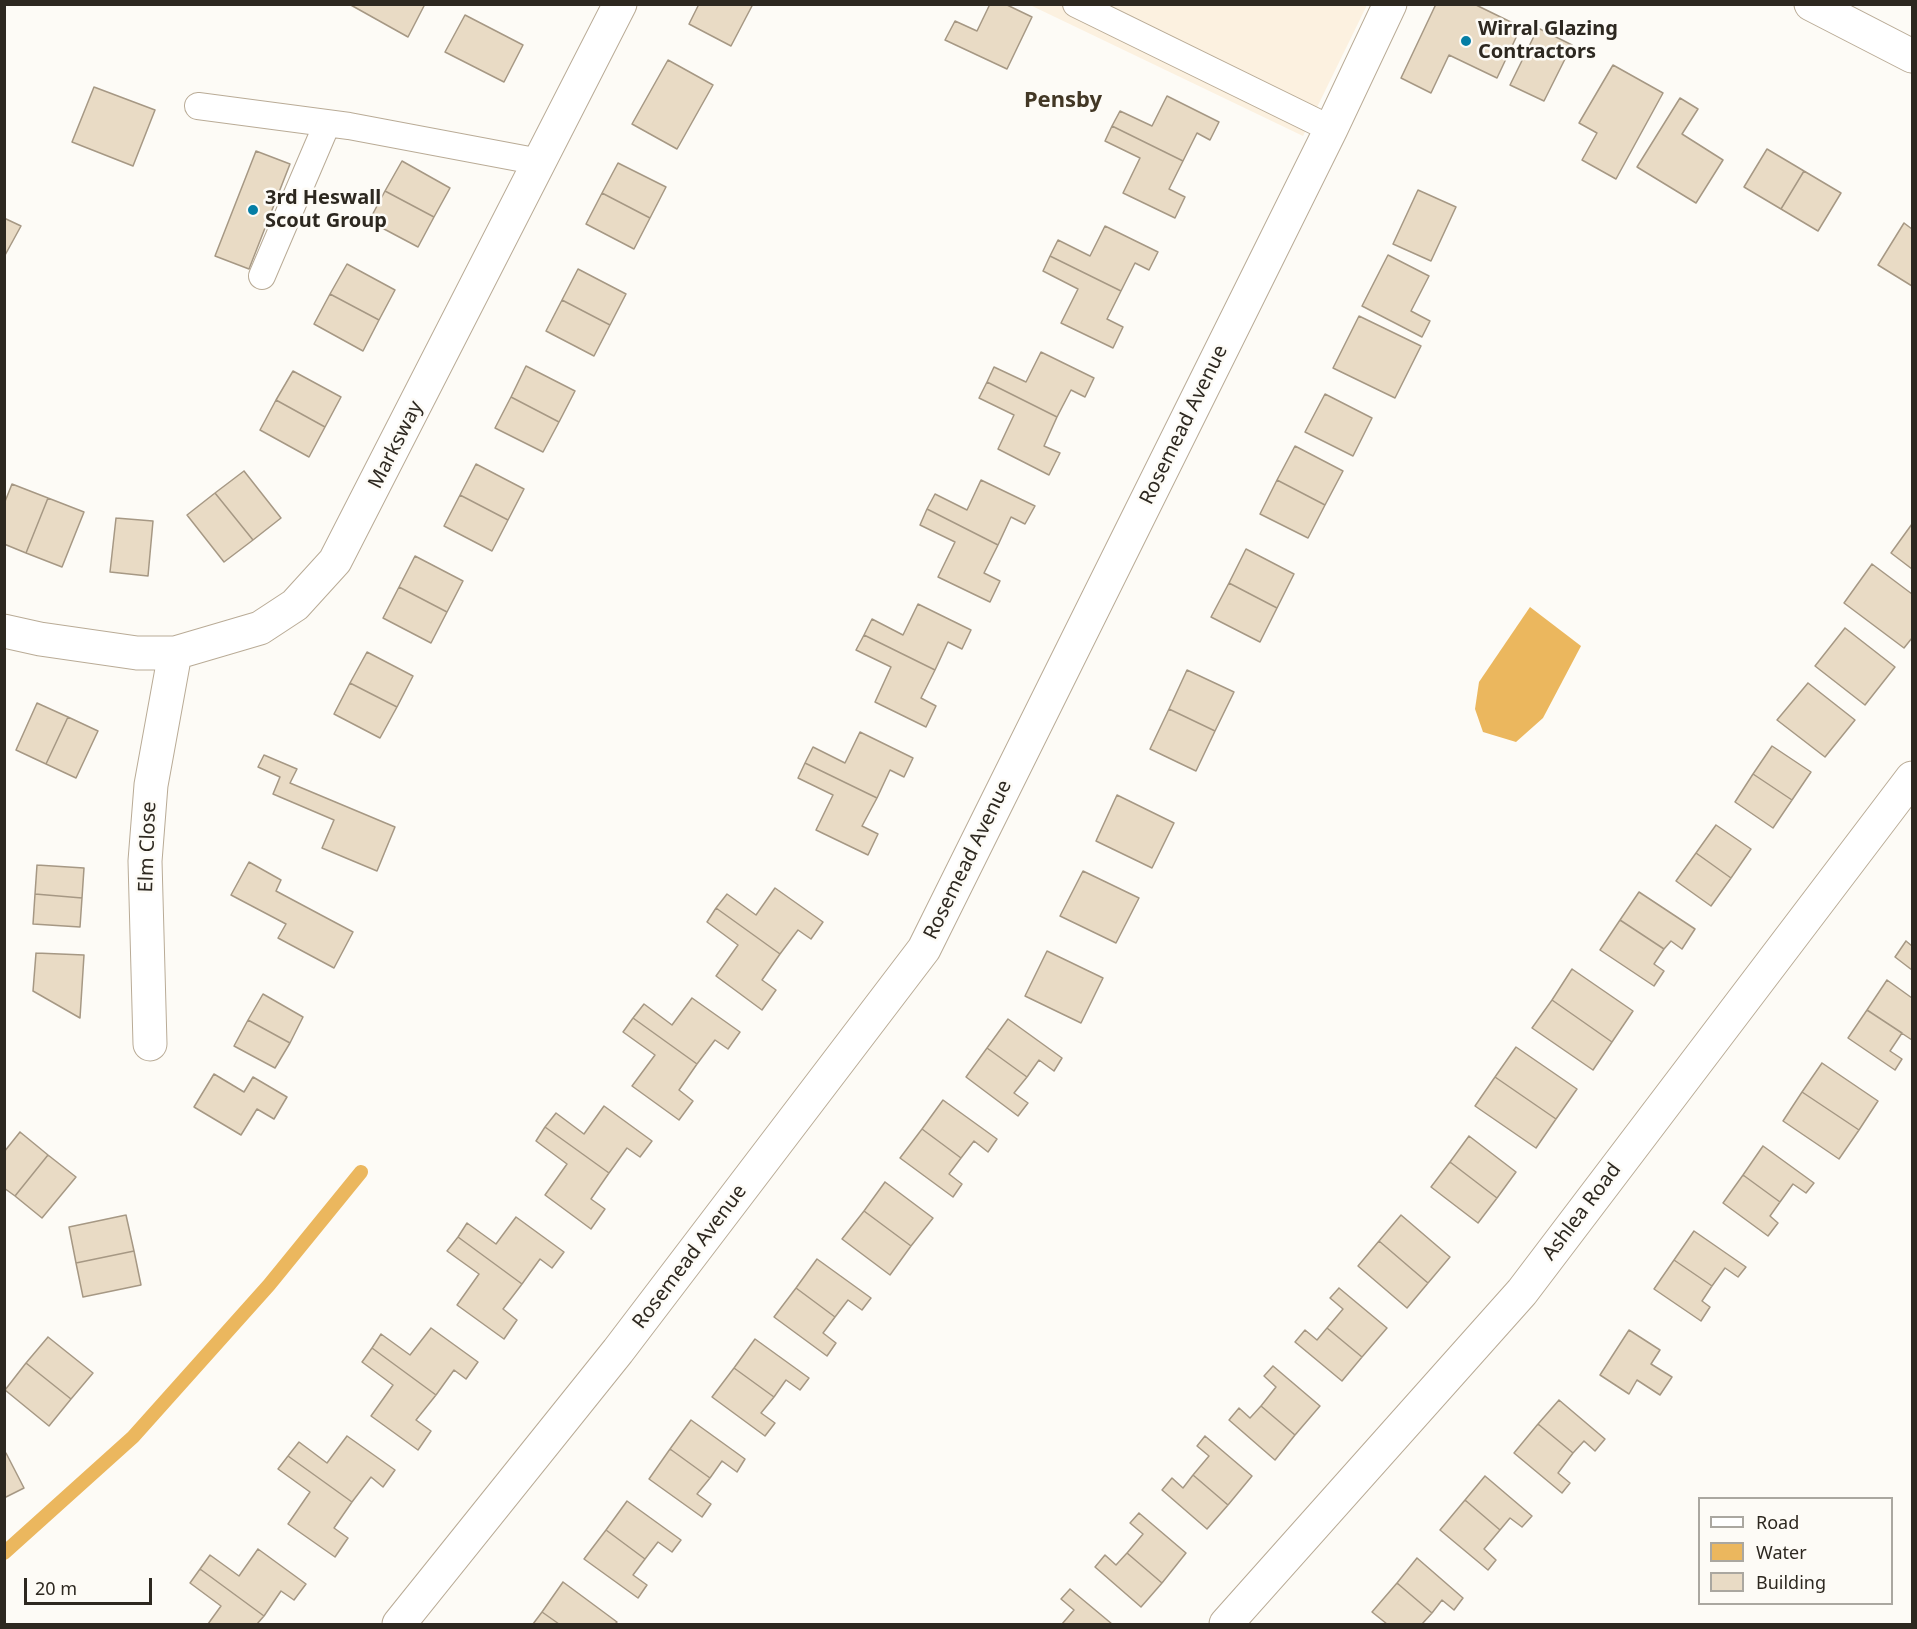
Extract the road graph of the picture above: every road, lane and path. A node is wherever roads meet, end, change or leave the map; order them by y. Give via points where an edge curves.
1 (1076, 4) edge
2 (1390, 4) edge
3 (1811, 4) edge
4 (619, 5) edge
5 (1912, 56) edge
6 (198, 106) dead end
7 (327, 124) junction
8 (1331, 129) junction
9 (540, 162) junction
10 (262, 276) dead end
11 (4, 631) edge
12 (175, 654) junction
13 (1912, 778) edge
14 (150, 1044) dead end
15 (399, 1624) edge
16 (1226, 1624) edge

1 - 8 lane
2 - 8 street, Rosemead Avenue
3 - 5 street
4 - 9 street, Marksway
6 - 7 lane
7 - 9 lane
7 - 10 lane
8 - 15 street, Rosemead Avenue via 924,949 618,1351
9 - 12 street, Marksway via 335,561 295,605 260,628
11 - 12 street, Marksway via 137,653
12 - 14 street, Elm Close via 151,785 145,861
13 - 16 street, Ashlea Road via 1522,1292

